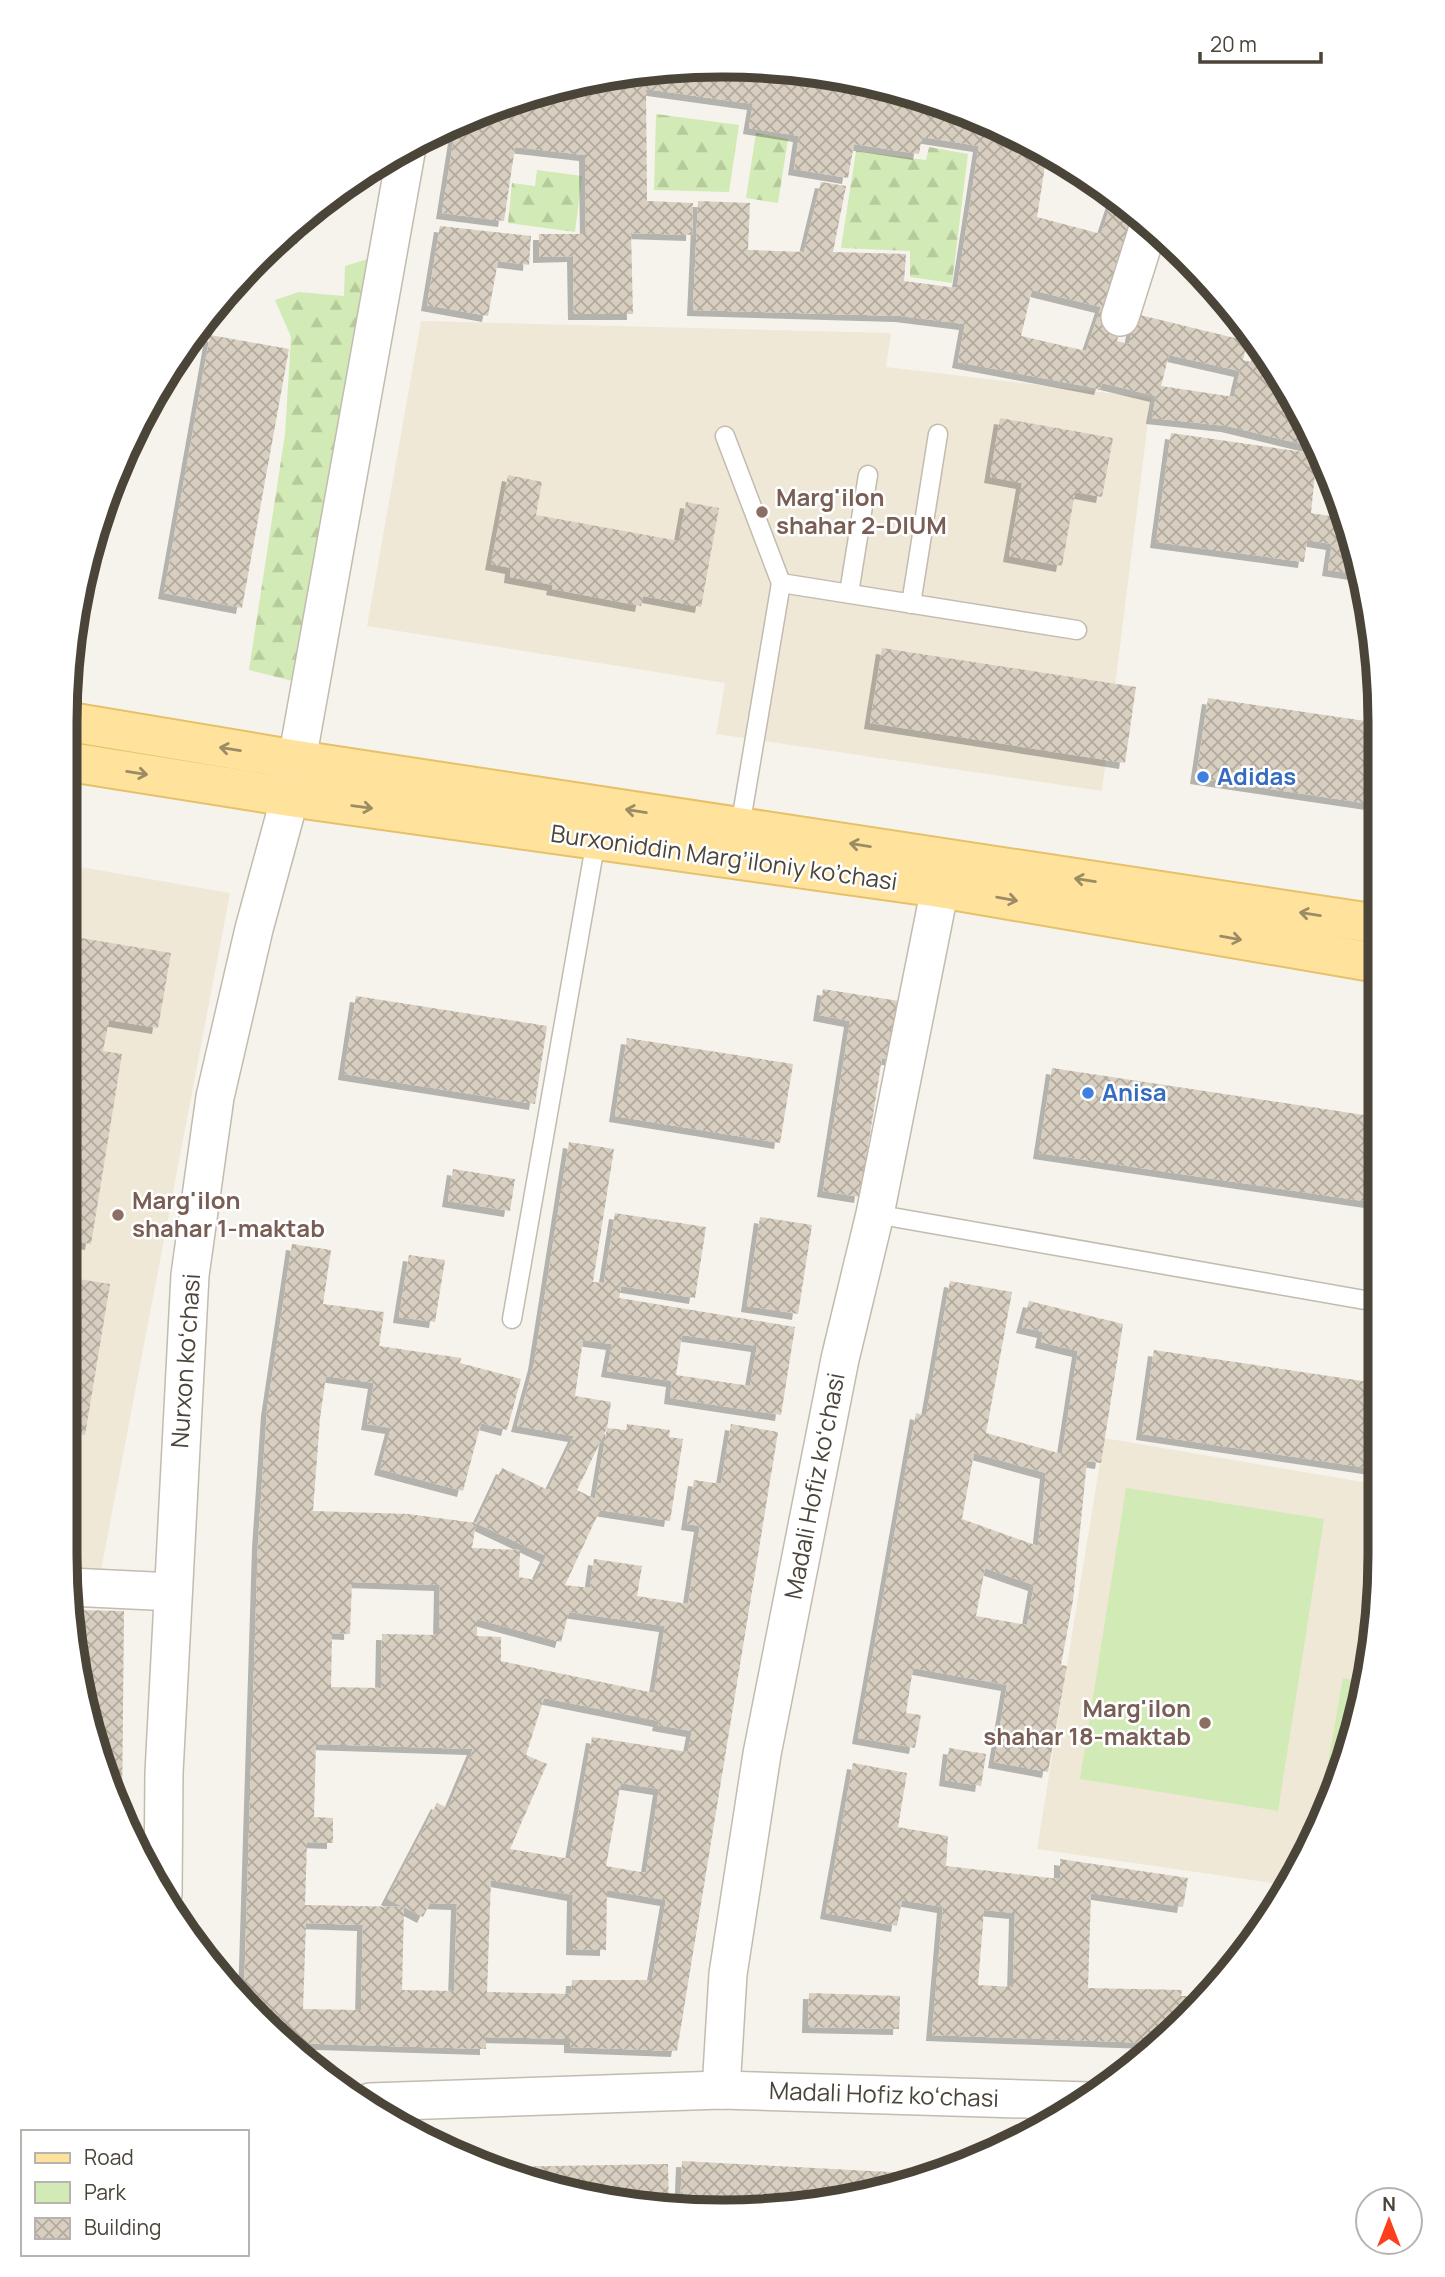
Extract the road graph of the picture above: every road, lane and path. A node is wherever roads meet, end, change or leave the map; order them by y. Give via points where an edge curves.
1 (405, 161) edge
2 (1146, 235) edge
3 (1120, 317) dead end
4 (938, 434) dead end
5 (725, 436) dead end
6 (868, 475) dead end
7 (780, 583) junction
8 (849, 593) junction
9 (911, 604) junction
10 (1077, 631) dead end
11 (77, 723) edge
12 (297, 760) junction
13 (77, 763) edge
14 (290, 797) junction
15 (740, 827) junction
16 (596, 840) junction
17 (940, 888) junction
18 (1368, 922) edge
19 (1368, 961) edge
20 (875, 1214) junction
21 (1368, 1301) edge
22 (512, 1319) dead end
23 (78, 1587) edge
24 (173, 1592) junction
25 (163, 1877) edge
26 (721, 2090) junction
27 (1066, 2100) edge
28 (381, 2102) edge

1 - 12 street, Nurxon koʻchasi
2 - 3 street
4 - 9 lane
5 - 7 lane
6 - 8 lane
7 - 8 lane
7 - 15 lane
8 - 9 lane
9 - 10 lane
12 -> 11 main road, Burxoniddin Marg’iloniy ko’chasi
12 - 14 street, Nurxon koʻchasi
15 -> 12 main road, Burxoniddin Marg’iloniy ko’chasi
13 -> 14 main road, Burxoniddin Marg’iloniy ko’chasi
14 -> 16 main road, Burxoniddin Marg’iloniy ko’chasi
14 - 24 street, Nurxon koʻchasi via 215,1097 190,1275
18 -> 15 main road, Burxoniddin Marg’iloniy ko’chasi
16 - 17 main road, Burxoniddin Marg’iloniy ko’chasi
16 - 22 lane
17 -> 19 main road, Burxoniddin Marg’iloniy ko’chasi
17 - 20 street, Madali Hofiz koʻchasi
20 - 21 lane
20 - 26 street, Madali Hofiz koʻchasi via 840,1359 761,1754 728,1974
23 - 24 street
24 - 25 street, Nurxon koʻchasi
26 - 27 street, Madali Hofiz koʻchasi
26 - 28 street, Madali Hofiz koʻchasi

